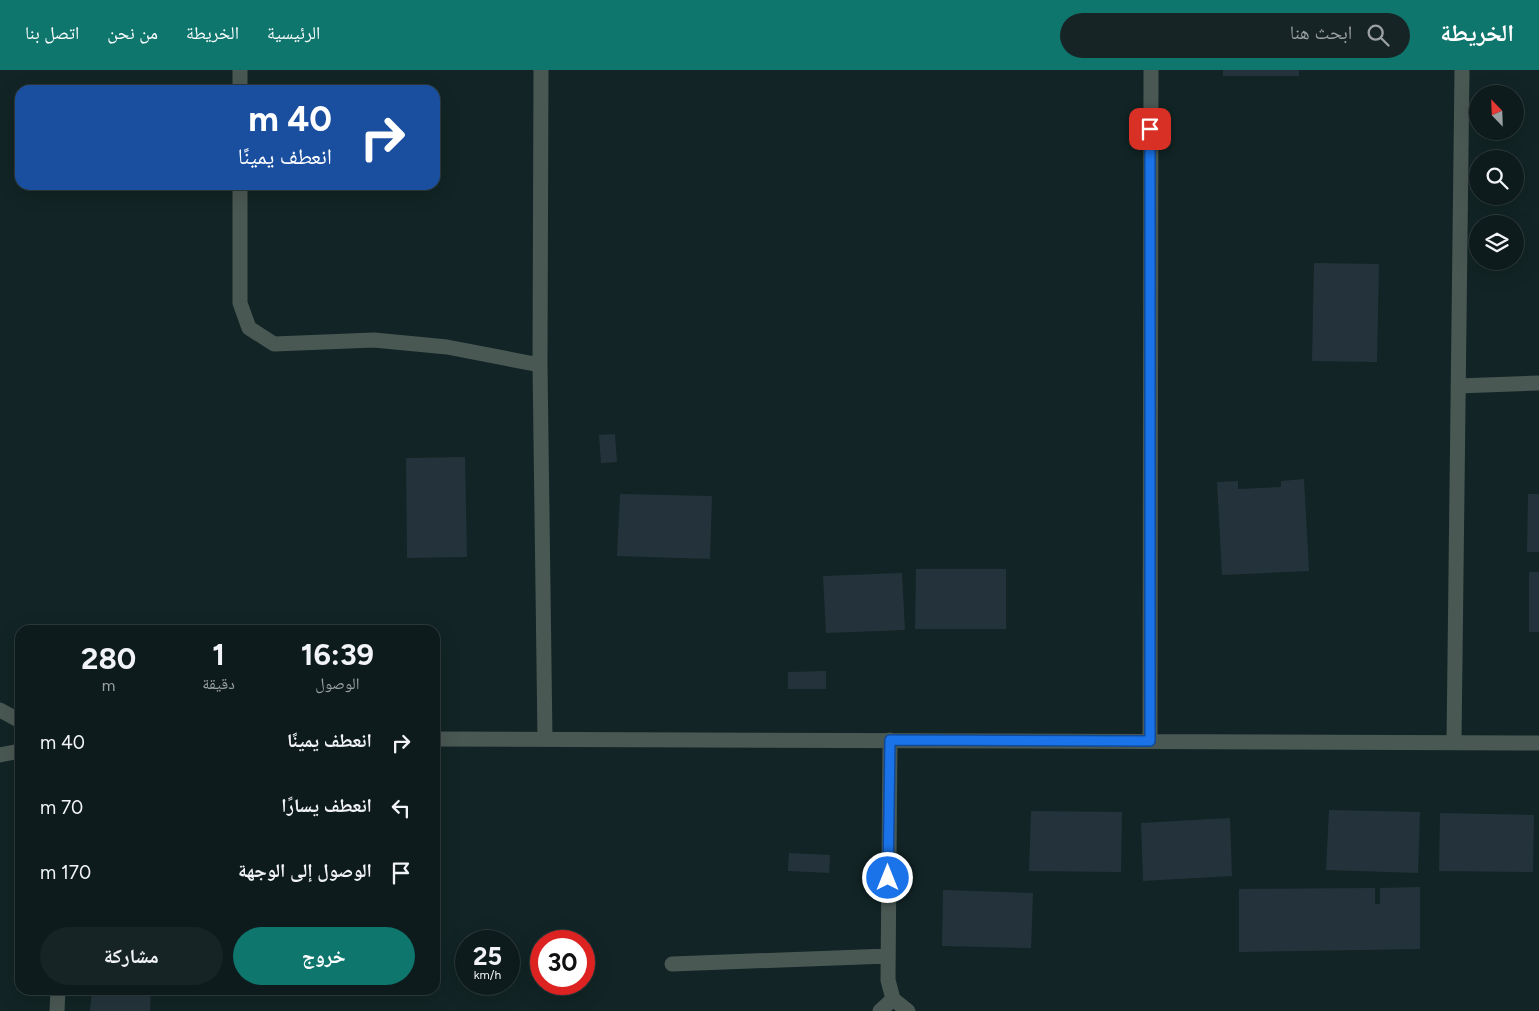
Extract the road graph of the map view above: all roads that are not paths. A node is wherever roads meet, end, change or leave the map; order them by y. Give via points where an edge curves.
1 (240, 70) edge
2 (541, 70) edge
3 (1150, 70) edge
4 (1462, 70) edge
5 (240, 85) edge
6 (240, 190) edge
7 (540, 365) junction
8 (1539, 383) edge
9 (1458, 386) junction
10 (0, 710) edge
11 (15, 718) edge
12 (440, 739) edge
13 (545, 739) junction
14 (890, 740) junction
15 (1150, 741) junction
16 (1454, 742) junction
17 (1539, 743) edge
18 (15, 752) edge
19 (0, 754) edge
20 (888, 956) junction
21 (672, 964) dead end
22 (58, 995) edge
23 (893, 999) junction
24 (57, 1011) edge
25 (880, 1011) edge
26 (908, 1011) edge

1 - 5 street
2 - 7 street
3 - 15 street
4 - 9 street
6 - 7 street via 240,303 249,328 274,344 374,340 448,347
7 - 13 street
8 - 9 street
9 - 16 street
10 - 11 street
12 - 13 street
13 - 14 street
14 - 15 street
14 - 20 street
15 - 16 street
16 - 17 street
18 - 19 street
20 - 21 street
20 - 23 street via 888,980
22 - 24 street
23 - 25 street
23 - 26 street

